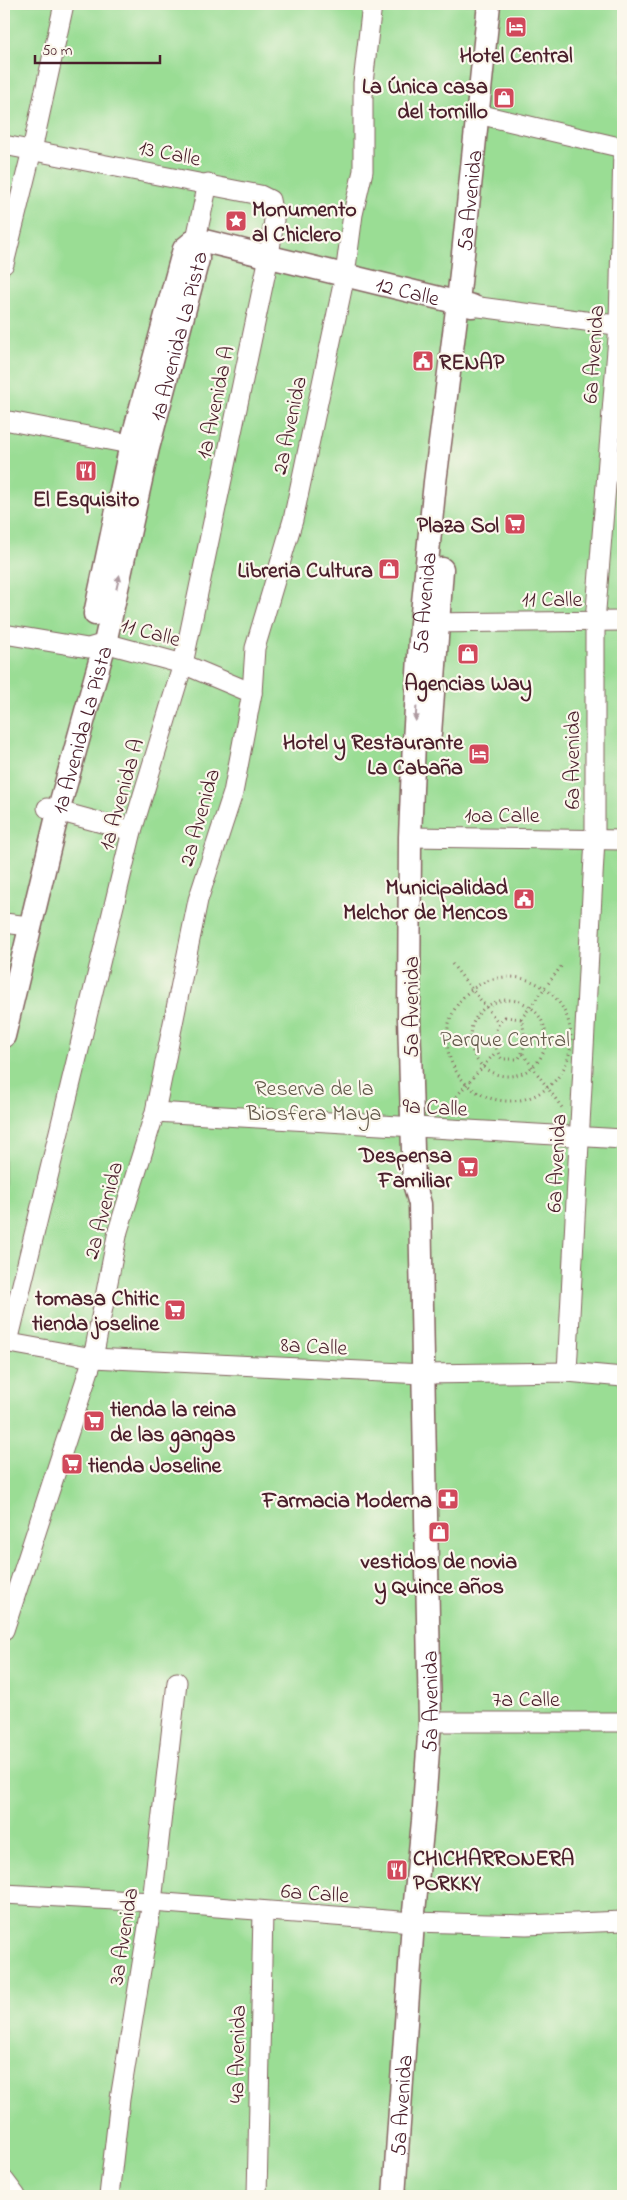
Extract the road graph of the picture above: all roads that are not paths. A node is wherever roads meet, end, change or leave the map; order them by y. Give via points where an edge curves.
1 (64, 4) edge
2 (372, 4) edge
3 (495, 9) edge
4 (484, 116) junction
5 (4, 145) edge
6 (623, 148) edge
7 (32, 150) junction
8 (208, 183) junction
9 (196, 239) junction
10 (269, 257) junction
11 (4, 264) edge
12 (346, 275) junction
13 (465, 304) junction
14 (621, 326) edge
15 (4, 420) edge
16 (140, 446) junction
17 (595, 622) junction
18 (623, 622) edge
19 (429, 623) junction
20 (4, 634) edge
21 (96, 645) junction
22 (183, 664) junction
23 (252, 693) junction
24 (52, 810) junction
25 (132, 830) junction
26 (416, 837) junction
27 (595, 838) junction
28 (623, 840) edge
29 (17, 925) edge
30 (4, 983) edge
31 (4, 1036) edge
32 (155, 1112) junction
33 (419, 1129) junction
34 (580, 1137) junction
35 (623, 1139) edge
36 (6, 1342) edge
37 (93, 1358) junction
38 (568, 1372) junction
39 (423, 1374) junction
40 (623, 1377) edge
41 (4, 1630) edge
42 (177, 1682) dead end
43 (430, 1722) junction
44 (623, 1722) edge
45 (4, 1894) edge
46 (152, 1902) junction
47 (262, 1912) junction
48 (623, 1921) edge
49 (413, 1922) junction
50 (4, 2180) edge
51 (16, 2196) edge
52 (109, 2196) edge
53 (257, 2196) edge
54 (394, 2196) edge

1 - 7 street
2 - 12 street, 2a Avenida via 363,83 363,171
3 - 4 street, 5a Avenida
4 - 6 street
4 - 13 street, 5a Avenida
5 - 7 street, 13 Calle
6 - 14 street, 6a Avenida
7 - 8 street, 13 Calle
7 - 11 street
8 - 9 street
8 - 10 street, 13 Calle via 270,200 274,220
9 - 10 street, 12 Calle
9 - 16 street, 1a Avenida La Pista via 198,258
10 - 12 street, 12 Calle
10 - 22 street, 1a Avenida A
12 - 13 street, 12 Calle
12 - 23 street, 2a Avenida via 293,520 255,648
13 - 14 street, 12 Calle
13 - 19 street, 5a Avenida via 441,483
14 - 17 street, 6a Avenida
15 - 16 street
16 - 21 street, 1a Avenida La Pista
17 - 18 street, 11 Calle
17 - 19 street, 11 Calle
17 - 27 street, 6a Avenida
19 - 26 street, 5a Avenida
20 - 21 street, 11 Calle
21 - 22 street, 11 Calle
21 - 24 street, 1a Avenida La Pista
22 - 23 street, 11 Calle
22 - 25 street, 1a Avenida A
23 - 32 street, 2a Avenida via 233,792 198,900
24 - 25 street
24 - 29 street, 1a Avenida La Pista
25 - 36 street, 1a Avenida A
26 - 27 street, 10a Calle
26 - 33 street, 5a Avenida
27 - 28 street, 10a Calle
27 - 34 street, 6a Avenida
29 - 30 street, 1a Avenida La Pista
29 - 31 street, 1a Avenida La Pista
32 - 33 street, 9a Calle
32 - 37 street, 2a Avenida via 118,1231
33 - 34 street, 9a Calle
33 - 39 street, 5a Avenida via 414,1183 420,1204
34 - 35 street, 9a Calle
34 - 38 street, 6a Avenida
36 - 37 street, 8a Calle
37 - 39 street, 8a Calle
37 - 41 street, 2a Avenida
38 - 39 street, 8a Calle
38 - 40 street, 8a Calle
39 - 43 street, 5a Avenida
42 - 46 street, 3a Avenida
43 - 44 street, 7a Calle
43 - 49 street, 5a Avenida
45 - 46 street, 6a Calle
46 - 47 street, 6a Calle
46 - 52 street, 3a Avenida via 120,2099
47 - 49 street, 6a Calle
47 - 53 street, 4a Avenida
48 - 49 street, 6a Calle via 526,1926
49 - 54 street, 5a Avenida
50 - 51 street

